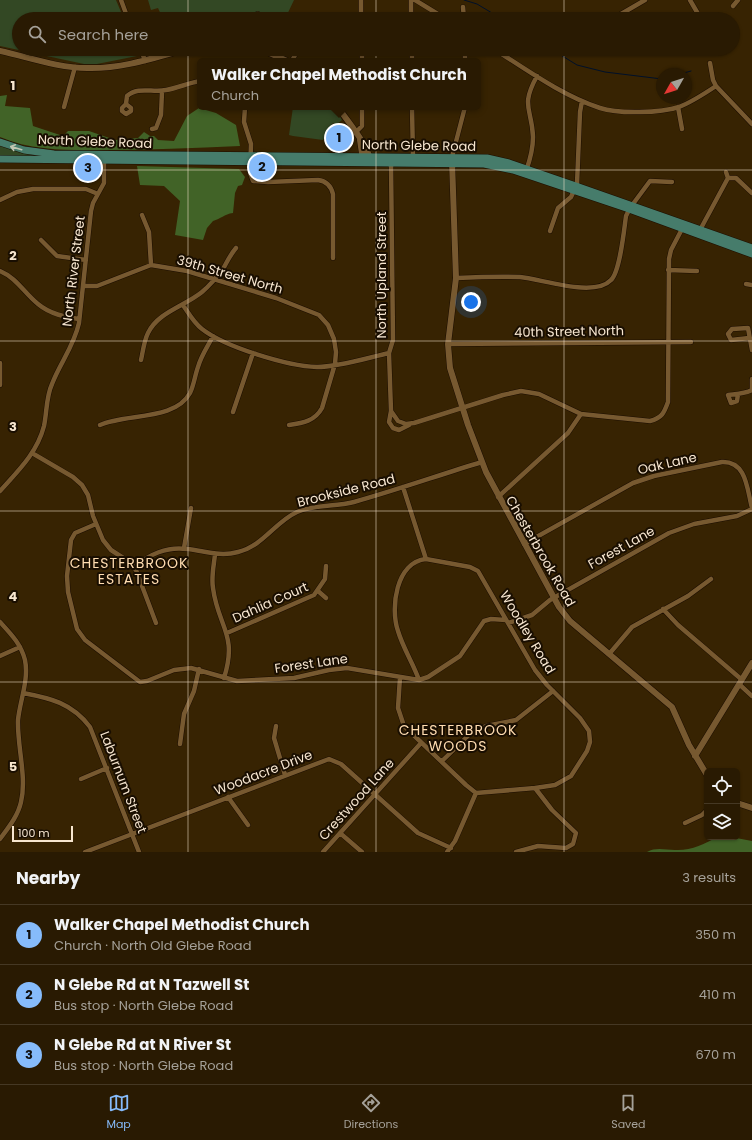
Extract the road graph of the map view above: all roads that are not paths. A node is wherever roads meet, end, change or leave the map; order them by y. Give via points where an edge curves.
1 (121, 0) edge
2 (361, 0) edge
3 (411, 0) edge
4 (415, 0) edge
5 (645, 0) edge
6 (690, 0) edge
7 (738, 0) edge
8 (733, 6) dead end
9 (463, 7) dead end
10 (125, 12) edge
11 (361, 12) edge
12 (411, 12) edge
13 (435, 12) edge
14 (463, 12) edge
15 (624, 12) edge
16 (696, 12) edge
17 (0, 51) edge
18 (12, 54) edge
19 (23, 56) edge
20 (143, 56) edge
21 (162, 56) edge
22 (505, 56) edge
23 (145, 61) junction
24 (710, 63) dead end
25 (75, 67) junction
26 (537, 76) junction
27 (197, 82) edge
28 (716, 86) junction
29 (162, 91) junction
30 (582, 101) junction
31 (126, 104) dead end
32 (64, 107) dead end
33 (678, 107) junction
34 (245, 110) edge
35 (340, 110) edge
36 (362, 110) edge
37 (412, 110) edge
38 (464, 110) edge
39 (752, 124) edge
40 (152, 129) dead end
41 (682, 129) dead end
42 (355, 133) junction
43 (0, 142) edge
44 (104, 157) junction
45 (413, 157) junction
46 (250, 158) junction
47 (0, 159) edge
48 (366, 159) junction
49 (452, 160) junction
50 (391, 162) junction
51 (526, 172) junction
52 (726, 172) dead end
53 (728, 178) junction
54 (672, 182) dead end
55 (575, 188) junction
56 (752, 193) edge
57 (98, 194) junction
58 (0, 200) edge
59 (630, 207) junction
60 (142, 215) dead end
61 (682, 229) junction
62 (700, 230) junction
63 (550, 231) dead end
64 (41, 240) dead end
65 (236, 248) dead end
66 (752, 248) edge
67 (752, 254) edge
68 (333, 258) dead end
69 (86, 260) junction
70 (151, 265) junction
71 (668, 270) junction
72 (0, 271) edge
73 (697, 271) dead end
74 (456, 278) junction
75 (214, 280) junction
76 (746, 284) dead end
77 (752, 285) edge
78 (83, 286) junction
79 (183, 305) junction
80 (79, 319) junction
81 (213, 336) junction
82 (749, 338) junction
83 (668, 341) junction
84 (691, 342) dead end
85 (448, 344) junction
86 (752, 350) edge
87 (253, 353) junction
88 (389, 353) junction
89 (141, 360) dead end
90 (0, 363) edge
91 (335, 364) junction
92 (0, 370) edge
93 (752, 379) edge
94 (0, 385) edge
95 (738, 394) dead end
96 (463, 407) junction
97 (391, 411) junction
98 (232, 412) dead end
99 (581, 414) junction
100 (414, 423) junction
101 (100, 425) dead end
102 (289, 425) dead end
103 (32, 453) junction
104 (482, 462) junction
105 (403, 487) junction
106 (0, 491) edge
107 (498, 497) junction
108 (191, 508) dead end
109 (752, 508) edge
110 (96, 524) junction
111 (524, 544) junction
112 (184, 548) junction
113 (215, 554) junction
114 (426, 559) junction
115 (134, 566) junction
116 (326, 566) dead end
117 (711, 579) dead end
118 (318, 591) junction
119 (326, 598) dead end
120 (554, 598) junction
121 (662, 609) junction
122 (507, 621) junction
123 (0, 622) edge
124 (156, 623) dead end
125 (227, 633) junction
126 (20, 647) junction
127 (610, 653) junction
128 (0, 656) edge
129 (752, 664) edge
130 (199, 669) junction
131 (400, 677) junction
132 (224, 678) junction
133 (419, 680) junction
134 (740, 681) junction
135 (553, 691) junction
136 (23, 693) junction
137 (752, 696) edge
138 (276, 726) dead end
139 (421, 743) junction
140 (180, 744) dead end
141 (695, 756) junction
142 (442, 761) junction
143 (107, 768) junction
144 (704, 770) edge
145 (285, 775) junction
146 (81, 779) dead end
147 (535, 788) junction
148 (476, 793) junction
149 (375, 794) junction
150 (228, 797) junction
151 (740, 804) edge
152 (752, 808) edge
153 (704, 813) edge
154 (685, 823) dead end
155 (248, 825) dead end
156 (340, 833) junction
157 (132, 834) junction
158 (0, 839) edge
159 (451, 848) junction
160 (85, 852) edge
161 (139, 852) edge
162 (323, 852) edge
163 (362, 852) edge
164 (447, 852) edge
165 (516, 852) edge

1 - 10 street
2 - 11 street
3 - 12 street
4 - 13 street
5 - 15 street
6 - 16 street
7 - 8 street
9 - 14 street
17 - 18 street
19 - 25 street
20 - 23 street
21 - 23 street
22 - 26 street
23 - 25 street via 96,68
24 - 28 street
25 - 32 street
26 - 30 street
26 - 51 street via 528,100 533,136
27 - 29 street
28 - 33 street
28 - 39 street
29 - 31 street via 132,92 127,96
29 - 40 street via 160,118 157,126
30 - 33 street via 601,109 619,111
30 - 55 street
33 - 41 street
34 - 46 street via 244,122 250,138
35 - 42 street
36 - 42 street via 362,126
37 - 45 street
38 - 49 street
42 - 48 street via 367,147
44 -> 43 main road, North Glebe Road via 39,153
44 - 46 main road, North Glebe Road
44 - 47 main road, North Glebe Road
44 - 57 street, North River Street via 104,183
45 - 48 main road, North Glebe Road
45 - 49 main road, North Glebe Road
46 - 48 main road, North Glebe Road
46 - 68 street via 251,178 256,182 316,180 328,184 332,194
48 - 50 main road, North Glebe Road
49 - 50 main road, North Glebe Road
49 - 51 main road, North Glebe Road
49 - 74 street, Chesterbrook Road
50 - 88 street, North Upland Street via 394,340
51 - 55 main road, North Glebe Road
52 - 53 street
53 - 56 street via 736,178
53 - 62 street
54 - 59 street via 650,181
55 - 59 main road, North Glebe Road
55 - 63 street via 571,197 558,208
57 - 58 street via 88,189 33,188
57 - 69 street, North River Street via 91,208
59 - 61 main road, North Glebe Road
59 - 62 main road, North Glebe Road
59 - 74 street via 616,272 612,280 603,286 562,286 535,278
60 - 70 street via 149,232
61 - 67 main road, North Glebe Road
61 - 71 street via 671,250
62 - 66 main road, North Glebe Road
64 - 69 street via 57,256
65 - 75 street
69 - 78 street, North River Street
70 - 75 street, 39th Street North via 187,271
70 - 78 street via 97,286
71 - 73 street
71 - 83 street
72 - 80 street via 12,277 46,310
74 - 85 street, Chesterbrook Road
75 - 79 street
75 - 91 street, 39th Street North via 276,298 319,315 328,325 334,340
76 - 77 street
78 - 80 street, North River Street
79 - 81 street via 201,328
79 - 89 street via 165,314 148,331
80 - 103 street, North River Street via 69,352 51,385 44,424
81 - 87 street
81 - 101 street via 198,366 190,394 182,403 168,411
82 - 82 street via 731,340 728,334 732,329 748,328
82 - 86 street
83 - 84 street, 40th Street North
83 - 85 street, 40th Street North
83 - 99 street via 668,402 663,415 650,420
85 - 96 street, Chesterbrook Road via 450,368
87 - 91 street via 298,365 318,367
87 - 98 street
88 - 91 street
88 - 97 street, North Upland Street
90 - 92 street
91 - 102 street, 39th Street North via 318,414 306,422
92 - 94 street
93 - 95 street via 752,390
96 - 99 street, North Upland Street via 521,391 539,394
96 - 100 street, North Upland Street
96 - 104 street, Chesterbrook Road
97 - 100 street via 398,421
97 - 100 street, North Upland Street via 389,422 393,428 398,430
99 - 107 street via 568,433
103 - 106 street, North River Street
103 - 110 street via 78,481 88,496
104 - 105 street, Brookside Road
104 - 107 street, Chesterbrook Road
105 - 113 street, Brookside Road via 352,502 305,509 284,520 254,546 234,553
105 - 114 street
107 - 111 street, Chesterbrook Road
108 - 112 street
109 - 111 street, Oak Lane via 741,470 731,463 722,462 633,482
109 - 120 street, Forest Lane via 737,516 694,524 668,533
110 - 115 street via 107,546
110 - 130 street, Forest Lane via 75,533 71,538 68,592 79,633 140,682 182,668
111 - 120 street, Chesterbrook Road
112 - 113 street, Brookside Road
112 - 115 street, Brookside Road via 161,551
113 - 125 street via 212,588
114 - 122 street, Woodley Road via 470,567 478,572
114 - 133 street via 412,564 405,571 395,608 398,632
115 - 124 street
116 - 118 street, Dahlia Court via 325,579
117 - 121 street via 698,590
118 - 119 street
118 - 125 street, Dahlia Court via 310,598
120 - 122 street, Forest Lane via 532,615
120 - 127 street, Chesterbrook Road via 570,620
121 - 127 street via 632,627
121 - 134 street
122 - 133 street, Forest Lane via 484,621 460,656
122 - 135 street, Woodley Road via 535,670
123 - 126 street
125 - 132 street via 230,653
126 - 128 street
126 - 136 street via 26,667
127 - 141 street, Chesterbrook Road via 672,707
129 - 134 street
130 - 132 street, Forest Lane
130 - 140 street via 194,691 184,714
131 - 132 street, Forest Lane via 347,668 281,679 236,681
131 - 133 street, Forest Lane
131 - 139 street via 399,714 404,726
134 - 137 street
134 - 141 street
135 - 142 street via 516,720 486,726 471,733
135 - 147 street, Woodley Road via 587,726 589,746 578,767 566,780 556,785
136 - 143 street, Laburnum Street via 59,701 80,714 94,734
136 - 158 street via 18,726 22,799 17,813
138 - 145 street via 274,738
139 - 142 street
139 - 149 street, Crestwood Lane
141 - 144 street, Chesterbrook Road
142 - 148 street
143 - 146 street
143 - 157 street, Laburnum Street
145 - 149 street, Woodacre Drive via 324,760 334,760
145 - 150 street, Woodacre Drive
147 - 148 street, Woodley Road
147 - 165 street via 552,810 575,831 575,840 566,848 538,846
148 - 159 street
149 - 156 street, Crestwood Lane
149 - 159 street, Woodacre Drive via 418,833
150 - 155 street
150 - 157 street, Woodacre Drive
151 - 152 street
153 - 154 street
156 - 162 street, Crestwood Lane
156 - 163 street
157 - 160 street, Woodacre Drive
157 - 161 street, Laburnum Street
159 - 164 street

